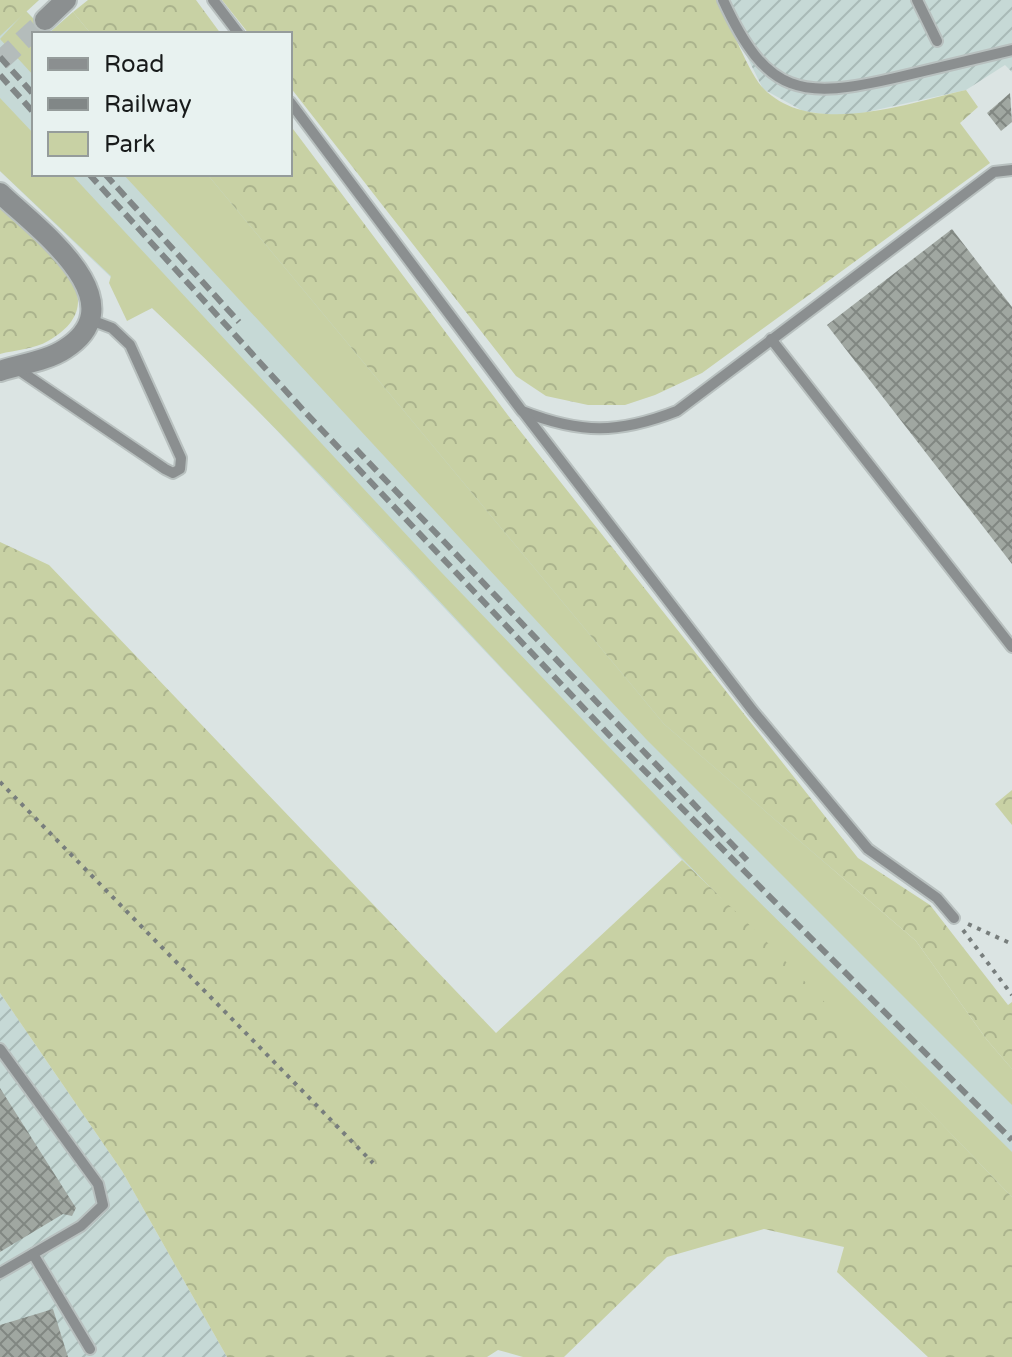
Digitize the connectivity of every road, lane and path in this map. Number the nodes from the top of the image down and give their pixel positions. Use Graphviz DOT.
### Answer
graph roads {
  1 [pos="66,0"];
  2 [pos="213,0"];
  3 [pos="723,0"];
  4 [pos="917,0"];
  5 [pos="45,20"];
  6 [pos="237,32"];
  7 [pos="937,41"];
  8 [pos="1012,50"];
  9 [pos="292,105"];
  10 [pos="1012,170"];
  11 [pos="0,193"];
  12 [pos="88,319"];
  13 [pos="771,339"];
  14 [pos="7,369"];
  15 [pos="522,411"];
  16 [pos="1012,647"];
  17 [pos="0,782"];
  18 [pos="954,918"];
  19 [pos="1012,944"];
  20 [pos="1012,995"];
  21 [pos="0,1049"];
  22 [pos="373,1163"];
  23 [pos="33,1254"];
  24 [pos="0,1273"];
  25 [pos="90,1349"];
  1 -- 5 [label="street"];
  2 -- 6 [label="lane"];
  3 -- 8 [label="lane"];
  4 -- 7 [label="lane"];
  9 -- 15 [label="lane"];
  10 -- 13 [label="lane"];
  11 -- 12 [label="street"];
  12 -- 14 [label="street"];
  12 -- 14 [label="lane"];
  13 -- 15 [label="lane"];
  13 -- 16 [label="lane"];
  15 -- 18 [label="lane"];
  17 -- 22 [label="path"];
  18 -- 19 [label="path"];
  18 -- 20 [label="path"];
  21 -- 23 [label="lane"];
  23 -- 24 [label="lane"];
  23 -- 25 [label="lane"];
}
